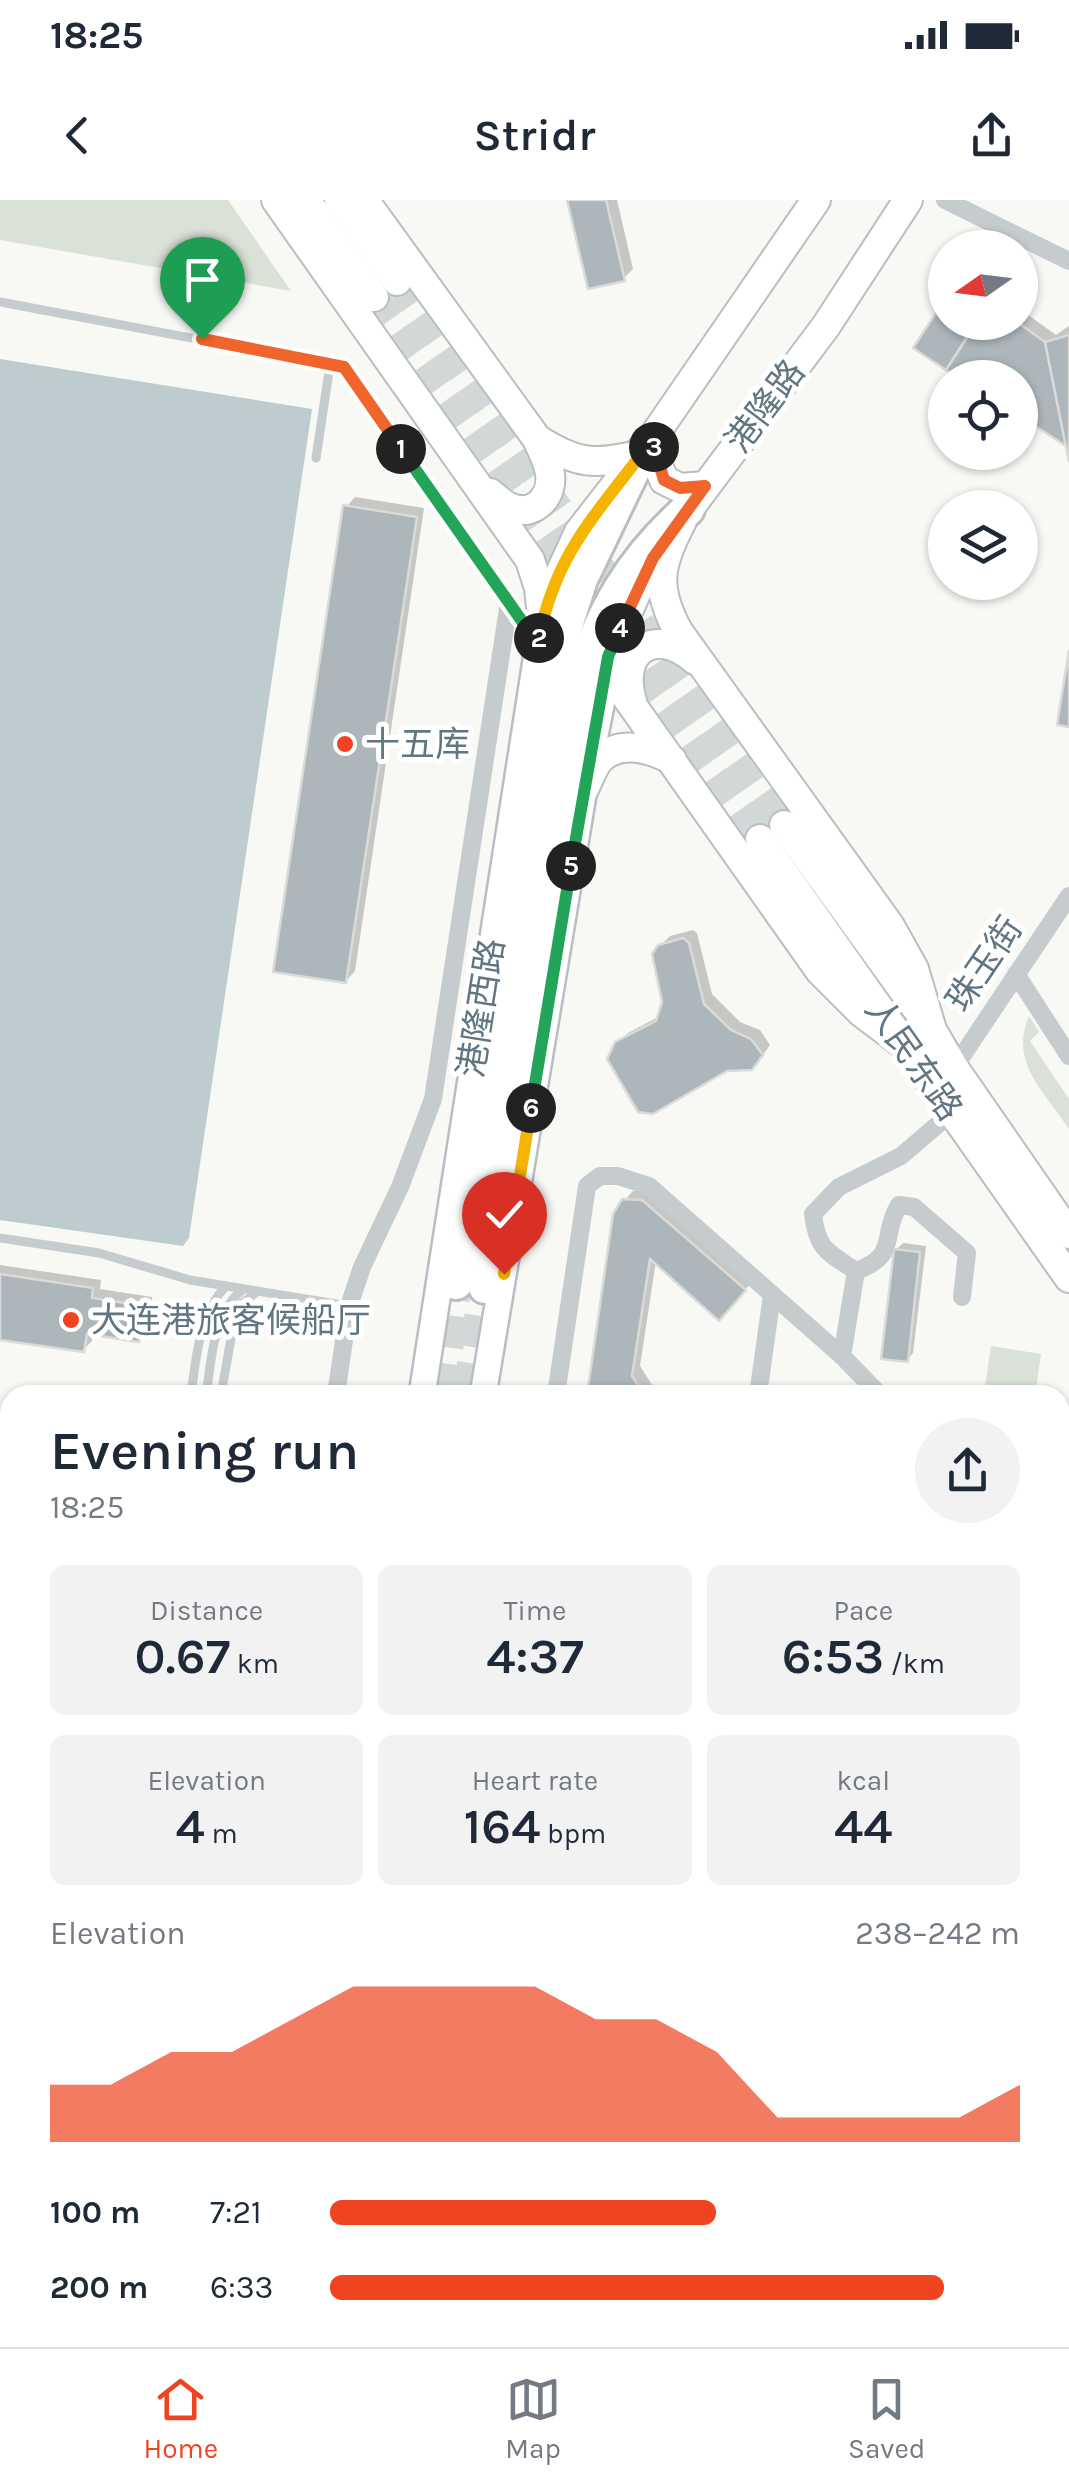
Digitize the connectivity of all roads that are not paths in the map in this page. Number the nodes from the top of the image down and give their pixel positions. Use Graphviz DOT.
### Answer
graph roads {
  1 [pos="276,200"];
  2 [pos="306,200"];
  3 [pos="339,200"];
  4 [pos="364,200"];
  5 [pos="816,200"];
  6 [pos="908,200"];
  7 [pos="944,200"];
  8 [pos="1069,261"];
  9 [pos="0,302"];
  10 [pos="330,364"];
  11 [pos="538,439"];
  12 [pos="647,446"];
  13 [pos="316,458"];
  14 [pos="476,483"];
  15 [pos="697,497"];
  16 [pos="509,602"];
  17 [pos="547,636"];
  18 [pos="608,671"];
  19 [pos="708,672"];
  20 [pos="634,707"];
  21 [pos="672,760"];
  22 [pos="584,789"];
  23 [pos="1069,896"];
  24 [pos="1016,974"];
  25 [pos="932,1030"];
  26 [pos="902,1043"];
  27 [pos="1069,1056"];
  28 [pos="954,1068"];
  29 [pos="942,1120"];
  30 [pos="1069,1234"];
  31 [pos="0,1238"];
  32 [pos="856,1270"];
  33 [pos="1069,1278"];
  34 [pos="226,1286"];
  35 [pos="243,1289"];
  36 [pos="258,1291"];
  37 [pos="772,1296"];
  38 [pos="962,1297"];
  39 [pos="349,1306"];
  40 [pos="842,1356"];
  41 [pos="193,1385"];
  42 [pos="208,1385"];
  43 [pos="223,1385"];
  44 [pos="337,1385"];
  45 [pos="424,1385"];
  46 [pos="485,1385"];
  47 [pos="557,1385"];
  48 [pos="759,1385"];
  49 [pos="870,1385"];
  1 -- 14 [label="main road"];
  2 -- 3 [label="main road"];
  4 -- 11 [label="main road"];
  5 -- 12 [label="main road, 港隆路"];
  6 -- 15 [label="main road, 港隆路"];
  7 -- 8 [label="street"];
  9 -- 10 [label="lane"];
  10 -- 13 [label="lane"];
  10 -- 16 [label="lane"];
  11 -- 12 [label="main road"];
  11 -- 14 [label="main road"];
  12 -- 15 [label="main road"];
  12 -- 17 [label="highway"];
  14 -- 17 [label="main road"];
  15 -- 17 [label="highway"];
  15 -- 18 [label="main road, 港隆路"];
  15 -- 19 [label="main road"];
  16 -- 17 [label="lane"];
  16 -- 39 [label="street"];
  17 -- 45 [label="main road, 港隆西路"];
  18 -- 20 [label="main road"];
  18 -- 22 [label="main road, 港隆西路"];
  19 -- 20 [label="main road"];
  19 -- 25 [label="main road"];
  20 -- 21 [label="main road"];
  21 -- 22 [label="main road"];
  21 -- 26 [label="main road"];
  22 -- 46 [label="main road, 港隆西路"];
  23 -- 24 [label="street, 珠玉街"];
  24 -- 27 [label="street"];
  24 -- 28 [label="street, 珠玉街"];
  25 -- 26 [label="main road, 人民东路"];
  25 -- 28 [label="main road, 人民东路"];
  26 -- 33 [label="main road, 人民东路"];
  28 -- 30 [label="main road, 人民东路"];
  29 -- 32 [label="street"];
  31 -- 34 [label="lane"];
  32 -- 38 [label="street"];
  32 -- 40 [label="street"];
  34 -- 35 [label="lane"];
  34 -- 41 [label="lane"];
  35 -- 36 [label="lane"];
  35 -- 42 [label="lane"];
  36 -- 39 [label="lane"];
  36 -- 43 [label="lane"];
  37 -- 40 [label="street"];
  37 -- 47 [label="street"];
  37 -- 48 [label="street"];
  39 -- 44 [label="street"];
  40 -- 49 [label="street"];
}
